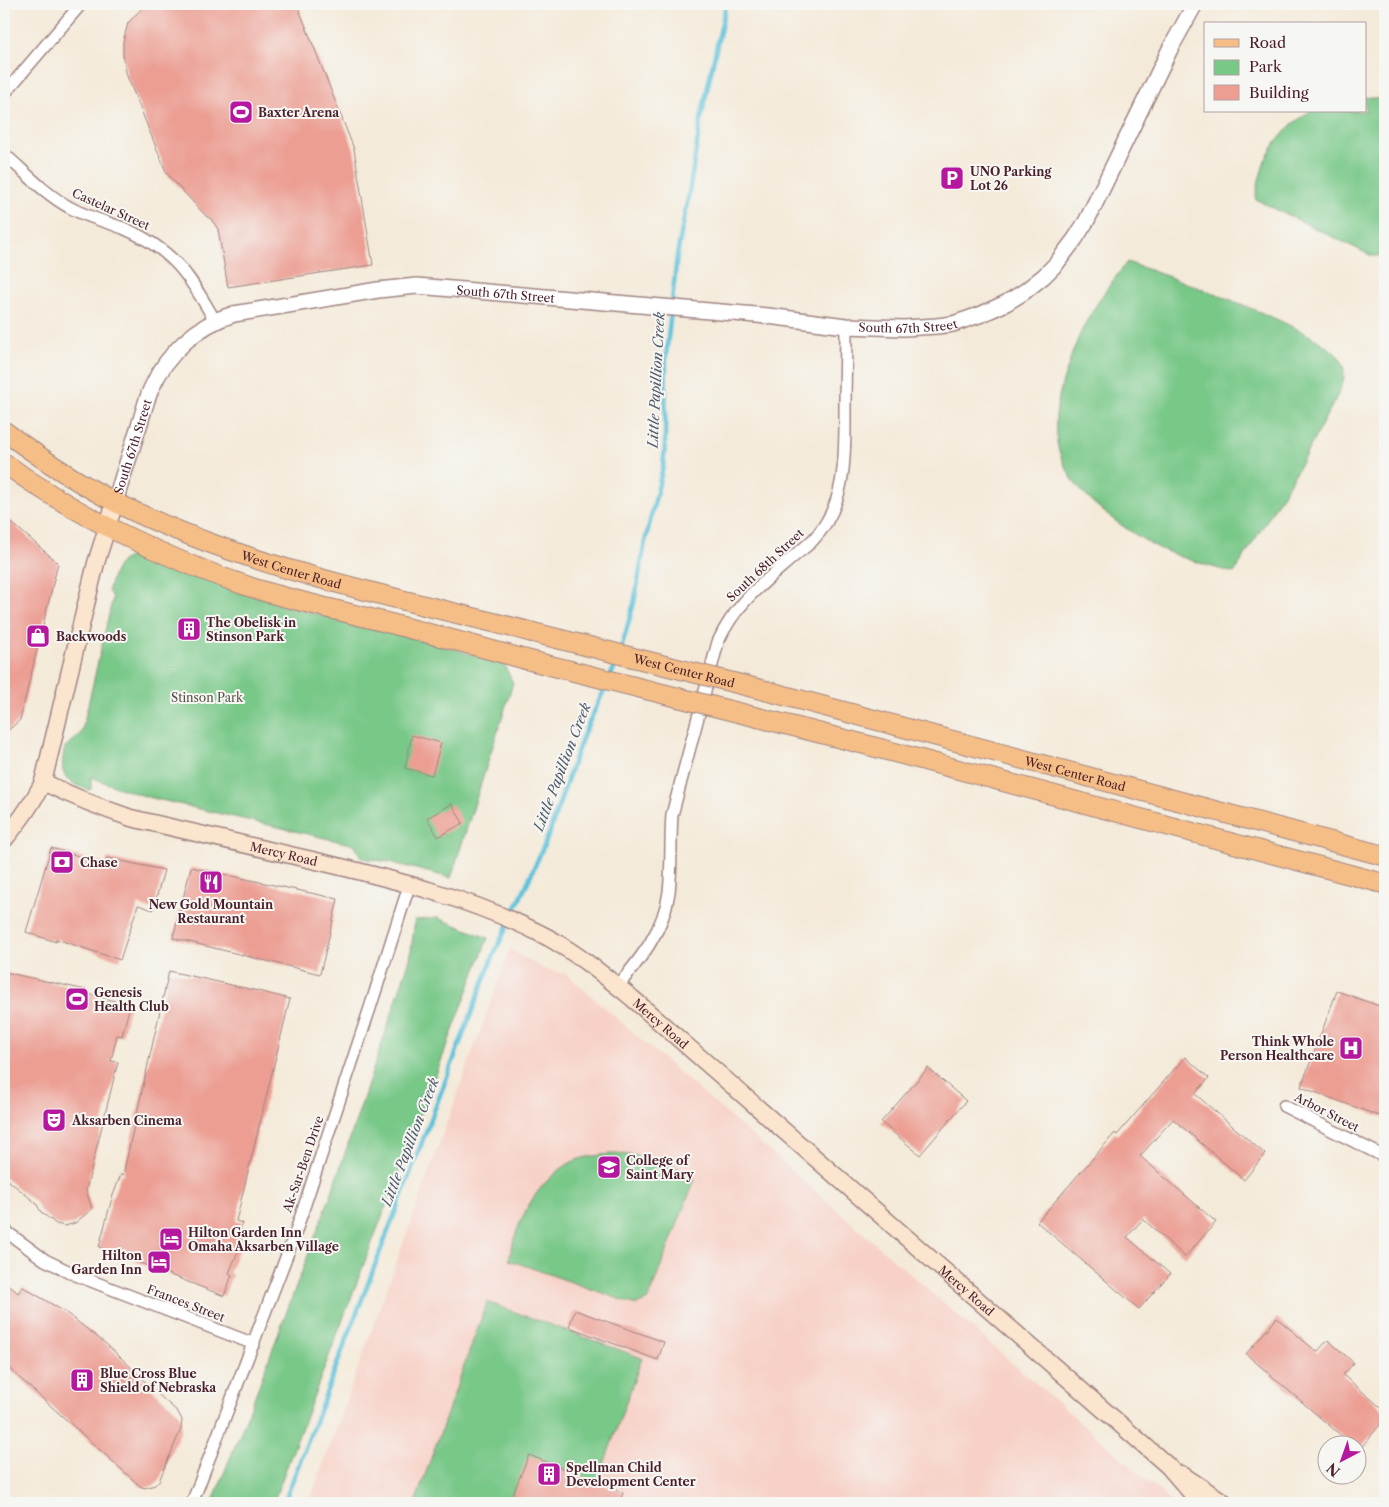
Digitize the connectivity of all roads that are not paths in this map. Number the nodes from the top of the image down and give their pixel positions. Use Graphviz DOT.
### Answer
graph roads {
  1 [pos="81,4"];
  2 [pos="1195,4"];
  3 [pos="4,94"];
  4 [pos="4,154"];
  5 [pos="215,321"];
  6 [pos="846,326"];
  7 [pos="4,431"];
  8 [pos="4,463"];
  9 [pos="115,502"];
  10 [pos="107,526"];
  11 [pos="43,782"];
  12 [pos="4,840"];
  13 [pos="1385,856"];
  14 [pos="1385,884"];
  15 [pos="409,886"];
  16 [pos="618,986"];
  17 [pos="1284,1106"];
  18 [pos="1385,1157"];
  19 [pos="4,1230"];
  20 [pos="254,1344"];
  21 [pos="1168,1466"];
  22 [pos="192,1503"];
  23 [pos="1200,1503"];
  24 [pos="1225,1503"];
  1 -- 3 [label="street"];
  2 -- 6 [label="street, South 67th Street"];
  4 -- 5 [label="street, Castelar Street"];
  5 -- 6 [label="street, South 67th Street"];
  5 -- 9 [label="street, South 67th Street"];
  6 -- 16 [label="street, South 68th Street"];
  7 -- 9 [label="main road, West Center Road"];
  8 -- 10 [label="main road, West Center Road"];
  9 -- 10 [label="main road, South 67th Street"];
  9 -- 13 [label="main road, West Center Road, bridge"];
  10 -- 11 [label="main road, South 67th Street"];
  10 -- 14 [label="main road, West Center Road, bridge"];
  11 -- 12 [label="main road, South 67th Street"];
  11 -- 15 [label="main road, Mercy Road"];
  15 -- 16 [label="main road, Mercy Road"];
  15 -- 20 [label="street, Ak-Sar-Ben Drive"];
  16 -- 21 [label="main road, Mercy Road"];
  17 -- 18 [label="street, Arbor Street"];
  19 -- 20 [label="street, Frances Street"];
  20 -- 22 [label="street, Ak-Sar-Ben Drive"];
  21 -- 23 [label="main road, Mercy Road"];
  21 -- 24 [label="main road, Mercy Road"];
}
